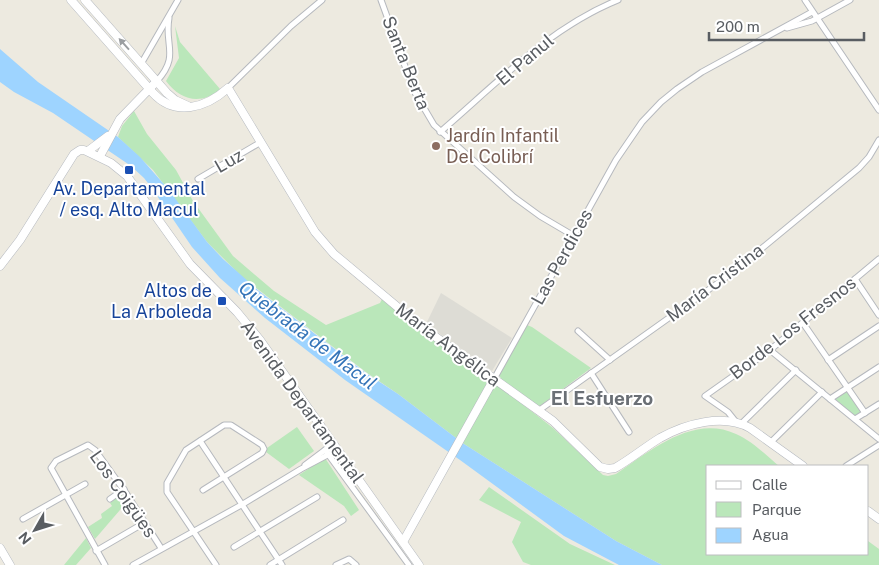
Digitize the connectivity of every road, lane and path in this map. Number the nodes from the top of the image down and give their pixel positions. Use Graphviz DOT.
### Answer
graph roads {
  1 [pos="71,0"];
  2 [pos="84,0"];
  3 [pos="178,0"];
  4 [pos="322,0"];
  5 [pos="382,0"];
  6 [pos="618,0"];
  7 [pos="805,0"];
  8 [pos="850,0"];
  9 [pos="812,12"];
  10 [pos="170,16"];
  11 [pos="816,19"];
  12 [pos="781,28"];
  13 [pos="141,64"];
  14 [pos="156,81"];
  15 [pos="228,88"];
  16 [pos="149,89"];
  17 [pos="193,107"];
  18 [pos="879,110"];
  19 [pos="440,132"];
  20 [pos="879,140"];
  21 [pos="261,142"];
  22 [pos="100,150"];
  23 [pos="198,179"];
  24 [pos="574,236"];
  25 [pos="879,260"];
  26 [pos="0,266"];
  27 [pos="855,279"];
  28 [pos="879,315"];
  29 [pos="803,323"];
  30 [pos="879,326"];
  31 [pos="578,331"];
  32 [pos="770,350"];
  33 [pos="610,360"];
  34 [pos="828,360"];
  35 [pos="879,366"];
  36 [pos="796,370"];
  37 [pos="591,373"];
  38 [pos="494,379"];
  39 [pos="847,388"];
  40 [pos="822,392"];
  41 [pos="830,398"];
  42 [pos="879,404"];
  43 [pos="538,411"];
  44 [pos="864,413"];
  45 [pos="855,419"];
  46 [pos="739,423"];
  47 [pos="629,432"];
  48 [pos="879,439"];
  49 [pos="200,441"];
  50 [pos="770,443"];
  51 [pos="879,445"];
  52 [pos="335,447"];
  53 [pos="327,453"];
  54 [pos="802,465"];
  55 [pos="848,465"];
  56 [pos="225,477"];
  57 [pos="85,484"];
  58 [pos="124,489"];
  59 [pos="203,490"];
  60 [pos="66,496"];
  61 [pos="317,497"];
  62 [pos="110,499"];
  63 [pos="243,504"];
  64 [pos="23,519"];
  65 [pos="343,520"];
  66 [pos="144,523"];
  67 [pos="192,531"];
  68 [pos="260,531"];
  69 [pos="403,542"];
  70 [pos="234,547"];
  71 [pos="0,548"];
  72 [pos="161,548"];
  73 [pos="96,551"];
  74 [pos="280,562"];
  75 [pos="355,563"];
  76 [pos="10,565"];
  77 [pos="105,565"];
  78 [pos="133,565"];
  79 [pos="216,565"];
  80 [pos="270,565"];
  81 [pos="336,565"];
  82 [pos="409,565"];
  83 [pos="419,565"];
  1 -- 16 [label="street"];
  13 -- 2 [label="street, one-way"];
  3 -- 10 [label="street"];
  4 -- 15 [label="street"];
  5 -- 19 [label="street, Santa Berta"];
  6 -- 19 [label="street, El Panul"];
  7 -- 9 [label="street"];
  8 -- 11 [label="street, Las Perdices"];
  9 -- 11 [label="street"];
  9 -- 12 [label="street, Las Perdices"];
  10 -- 13 [label="street"];
  10 -- 14 [label="street"];
  11 -- 12 [label="street, Las Perdices"];
  11 -- 18 [label="street"];
  12 -- 24 [label="street, Las Perdices"];
  13 -- 14 [label="street"];
  14 -- 16 [label="street"];
  14 -- 17 [label="street"];
  15 -- 17 [label="street"];
  15 -- 21 [label="street, María Angélica"];
  16 -- 17 [label="street"];
  16 -- 22 [label="street"];
  19 -- 24 [label="street, Santa Berta"];
  20 -- 33 [label="street, María Cristina"];
  21 -- 23 [label="street, Luz"];
  21 -- 38 [label="street, María Angélica"];
  22 -- 26 [label="street, Avenida Departamental"];
  22 -- 52 [label="street, Avenida Departamental"];
  24 -- 38 [label="street, Las Perdices"];
  25 -- 27 [label="street, Borde Los Fresnos"];
  27 -- 28 [label="street"];
  27 -- 29 [label="street, Borde Los Fresnos"];
  29 -- 32 [label="street, Borde Los Fresnos"];
  29 -- 34 [label="street"];
  30 -- 34 [label="street"];
  31 -- 33 [label="street"];
  32 -- 36 [label="street"];
  32 -- 46 [label="street, Borde Los Fresnos"];
  33 -- 37 [label="street, María Cristina"];
  34 -- 39 [label="street"];
  35 -- 39 [label="street"];
  36 -- 40 [label="street"];
  36 -- 46 [label="street"];
  37 -- 43 [label="street, María Cristina"];
  37 -- 47 [label="street"];
  38 -- 43 [label="street, María Angélica"];
  38 -- 69 [label="street, Las Perdices"];
  39 -- 41 [label="street"];
  39 -- 44 [label="street"];
  40 -- 41 [label="street"];
  40 -- 50 [label="street"];
  41 -- 45 [label="street"];
  42 -- 44 [label="street"];
  43 -- 46 [label="street, María Angélica"];
  44 -- 45 [label="street"];
  45 -- 48 [label="street"];
  46 -- 50 [label="street"];
  49 -- 56 [label="street"];
  49 -- 56 [label="street"];
  49 -- 67 [label="street"];
  50 -- 54 [label="street"];
  51 -- 55 [label="street"];
  52 -- 53 [label="street"];
  52 -- 69 [label="street, Avenida Departamental"];
  53 -- 63 [label="street"];
  53 -- 82 [label="street, Avenida Departamental"];
  56 -- 59 [label="street"];
  56 -- 63 [label="street"];
  57 -- 60 [label="street"];
  58 -- 60 [label="street, Los Coigües"];
  58 -- 62 [label="street"];
  58 -- 66 [label="street, Los Coigües"];
  60 -- 64 [label="street"];
  60 -- 73 [label="street, Los Coigües"];
  61 -- 68 [label="street"];
  63 -- 67 [label="street"];
  63 -- 68 [label="street"];
  65 -- 74 [label="street"];
  66 -- 72 [label="street, Los Coigües"];
  66 -- 73 [label="street"];
  67 -- 72 [label="street"];
  67 -- 79 [label="street"];
  68 -- 70 [label="street"];
  68 -- 74 [label="street"];
  69 -- 83 [label="street, Avenida Departamental"];
  71 -- 76 [label="street"];
  72 -- 78 [label="street"];
  73 -- 77 [label="street, Los Coigües"];
  74 -- 80 [label="street"];
  75 -- 81 [label="street"];
}
